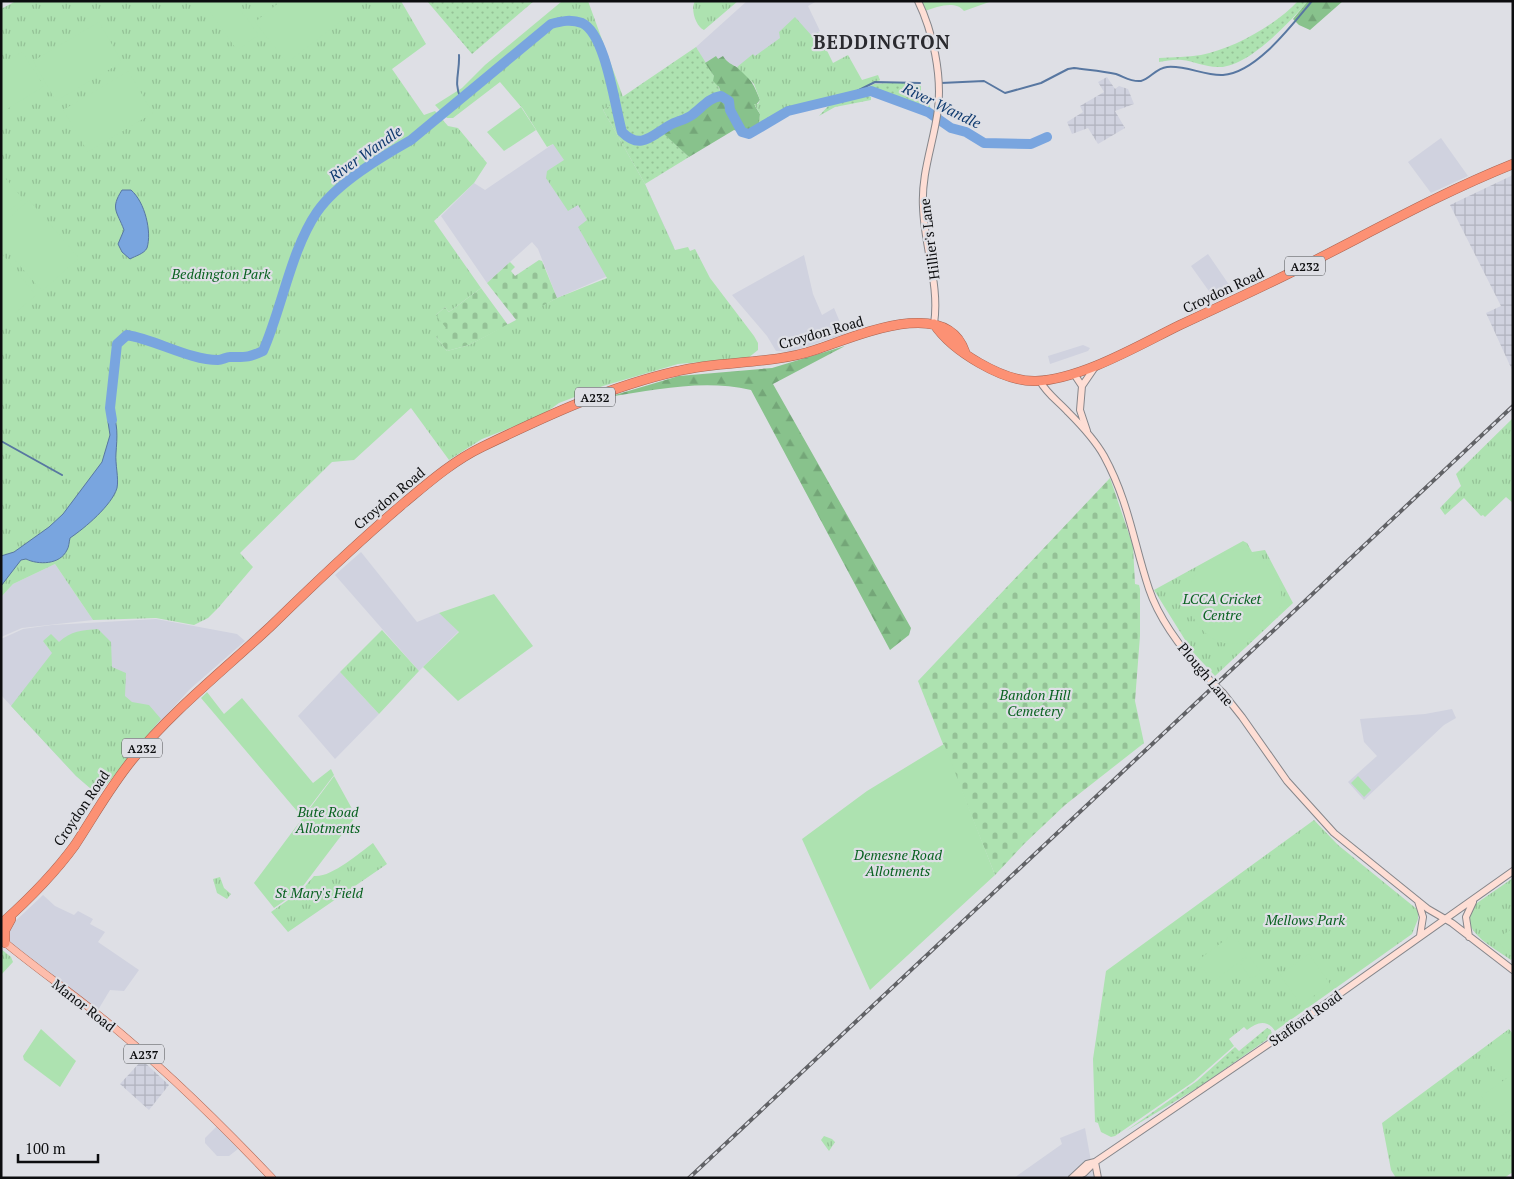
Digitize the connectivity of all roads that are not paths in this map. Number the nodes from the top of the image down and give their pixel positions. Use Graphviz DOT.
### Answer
graph roads {
  1 [pos="918,1"];
  2 [pos="1513,164"];
  3 [pos="934,324"];
  4 [pos="1097,364"];
  5 [pos="1074,374"];
  6 [pos="1040,381"];
  7 [pos="1082,386"];
  8 [pos="1080,410"];
  9 [pos="1072,417"];
  10 [pos="1089,434"];
  11 [pos="1513,870"];
  12 [pos="1480,894"];
  13 [pos="1418,900"];
  14 [pos="12,914"];
  15 [pos="1444,918"];
  16 [pos="1,924"];
  17 [pos="1420,936"];
  18 [pos="1469,938"];
  19 [pos="3,941"];
  20 [pos="1513,970"];
  21 [pos="1095,1162"];
  22 [pos="1084,1173"];
  23 [pos="272,1178"];
  24 [pos="1072,1178"];
  25 [pos="1094,1178"];
  26 [pos="1098,1178"];
  1 -- 3 [label="main road, Hillier's Lane"];
  2 -- 4 [label="highway, Croydon Road / A232"];
  3 -- 6 [label="highway, Croydon Road / A232"];
  3 -- 14 [label="highway, Croydon Road / A232"];
  4 -- 5 [label="highway, Croydon Road / A232"];
  4 -- 7 [label="main road"];
  5 -- 6 [label="highway, Croydon Road / A232"];
  5 -- 7 [label="main road"];
  6 -- 9 [label="main road, Plough Lane"];
  7 -- 8 [label="main road"];
  8 -- 9 [label="main road"];
  8 -- 10 [label="main road"];
  9 -- 10 [label="main road, Plough Lane"];
  10 -- 13 [label="main road, Plough Lane, bridge"];
  11 -- 12 [label="main road, Stafford Road"];
  12 -- 15 [label="main road, Stafford Road"];
  12 -- 18 [label="main road"];
  13 -- 15 [label="main road, Plough Lane"];
  13 -- 17 [label="main road"];
  14 -- 16 [label="highway, Croydon Road / A232"];
  14 -- 19 [label="highway"];
  15 -- 17 [label="main road, Stafford Road"];
  15 -- 18 [label="main road, Plough Lane"];
  17 -- 21 [label="main road, Stafford Road"];
  18 -- 20 [label="main road, Plough Lane"];
  19 -- 23 [label="main road, Manor Road / A237"];
  21 -- 22 [label="main road, Stafford Road"];
  21 -- 24 [label="main road, Stafford Road"];
  21 -- 26 [label="main road"];
  22 -- 24 [label="main road, Stafford Road"];
  22 -- 25 [label="main road"];
}
